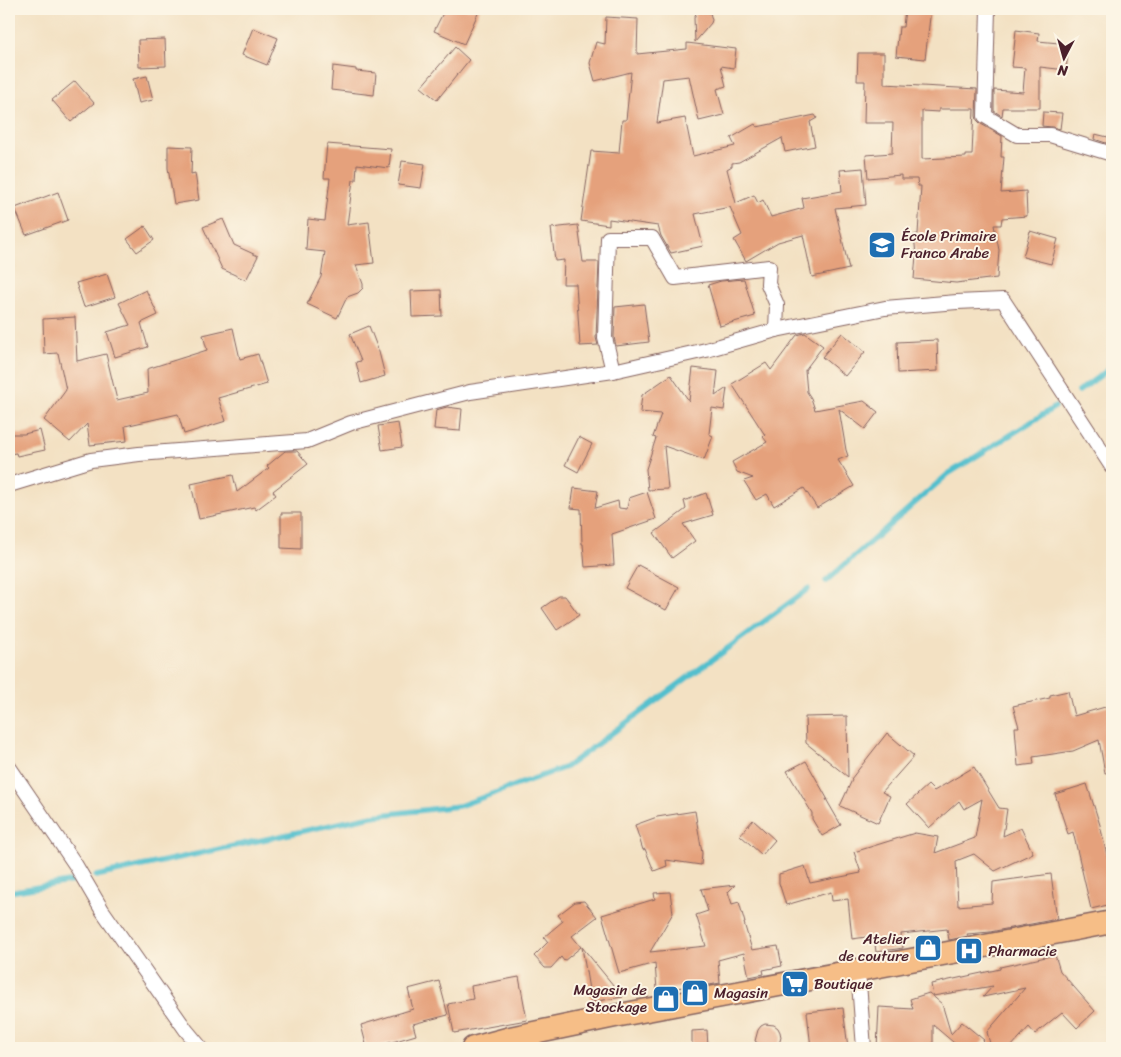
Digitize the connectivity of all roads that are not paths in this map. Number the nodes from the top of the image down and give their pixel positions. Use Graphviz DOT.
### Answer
graph roads {
  1 [pos="988,9"];
  2 [pos="1112,154"];
  3 [pos="776,330"];
  4 [pos="612,371"];
  5 [pos="1112,468"];
  6 [pos="9,485"];
  7 [pos="9,767"];
  8 [pos="1112,922"];
  9 [pos="858,970"];
  10 [pos="201,1048"];
  11 [pos="473,1048"];
  12 [pos="864,1048"];
  1 -- 2 [label="street"];
  3 -- 4 [label="street"];
  3 -- 4 [label="street"];
  3 -- 5 [label="street"];
  4 -- 6 [label="street"];
  7 -- 10 [label="street"];
  8 -- 9 [label="main road"];
  9 -- 11 [label="main road"];
  9 -- 12 [label="street"];
}
